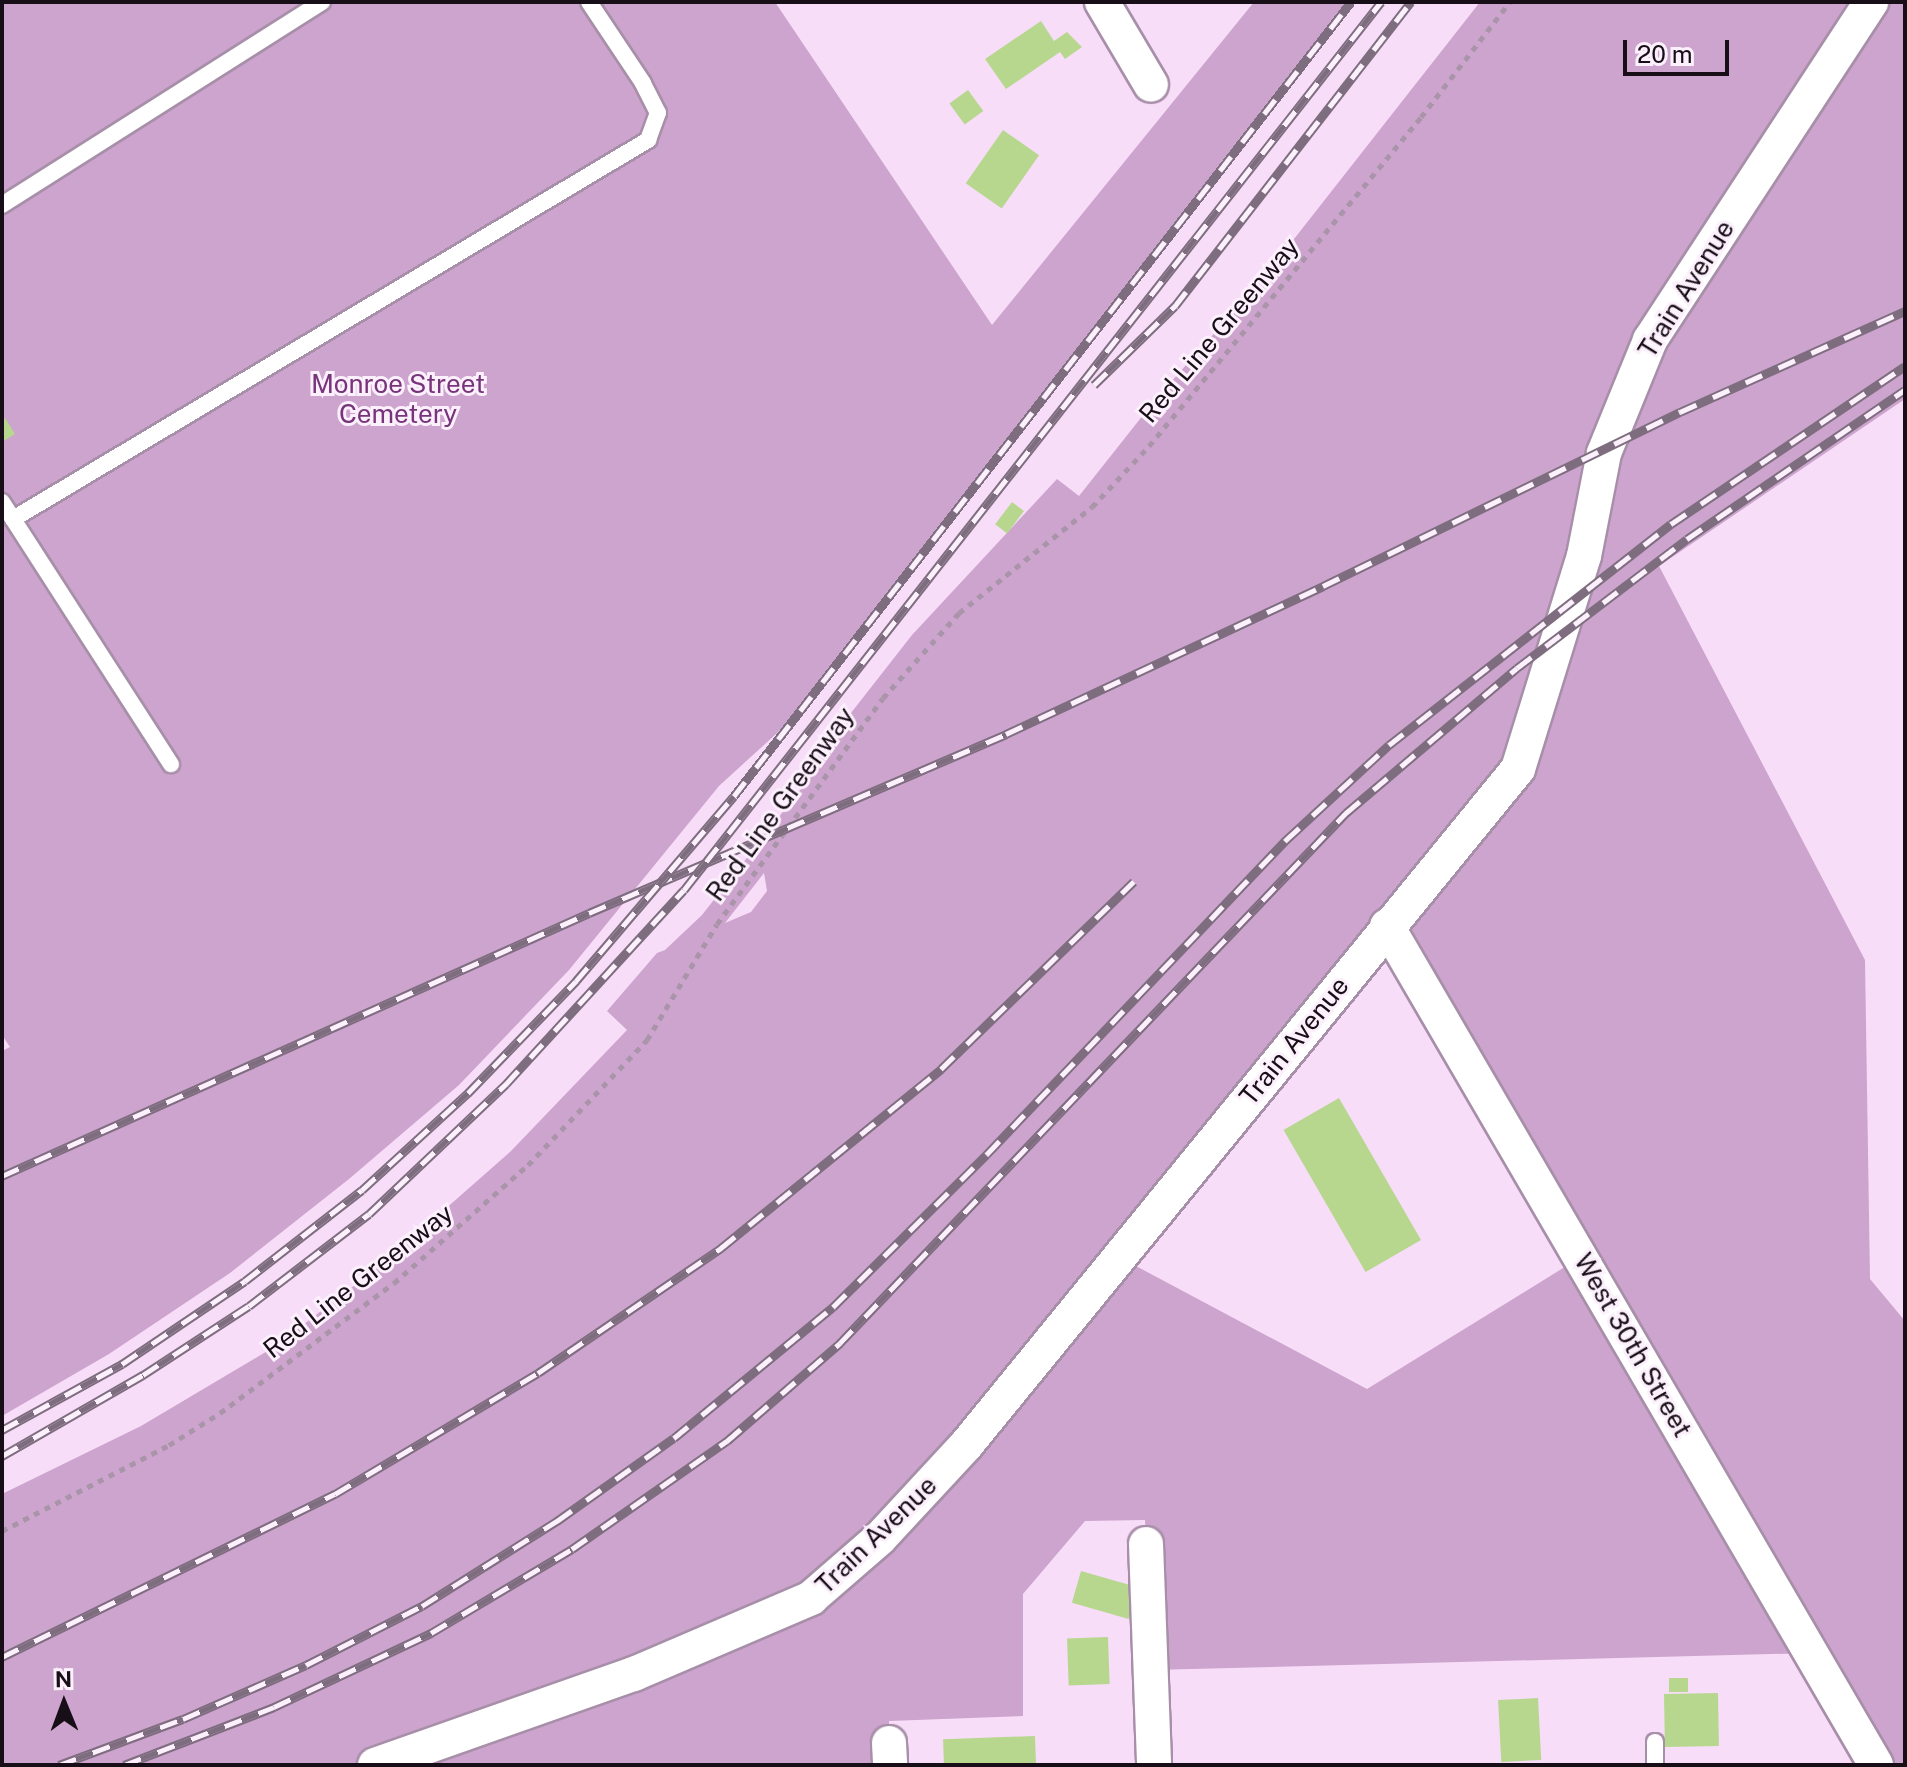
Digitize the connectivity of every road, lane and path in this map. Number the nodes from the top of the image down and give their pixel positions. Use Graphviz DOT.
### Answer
graph roads {
  1 [pos="322,2"];
  2 [pos="589,2"];
  3 [pos="1102,2"];
  4 [pos="1510,2"];
  5 [pos="1871,2"];
  6 [pos="1151,85"];
  7 [pos="2,205"];
  8 [pos="2,502"];
  9 [pos="13,519"];
  10 [pos="171,764"];
  11 [pos="1387,926"];
  12 [pos="2,1531"];
  13 [pos="1146,1544"];
  14 [pos="1655,1742"];
  15 [pos="375,1765"];
  16 [pos="1154,1765"];
  17 [pos="1655,1765"];
  18 [pos="1876,1765"];
  1 -- 7 [label="lane"];
  2 -- 9 [label="lane"];
  3 -- 6 [label="street"];
  4 -- 12 [label="path, Red Line Greenway"];
  5 -- 11 [label="street, Train Avenue"];
  8 -- 9 [label="lane"];
  9 -- 10 [label="lane"];
  11 -- 15 [label="street, Train Avenue"];
  11 -- 18 [label="street, West 30th Street"];
  13 -- 16 [label="street"];
  14 -- 17 [label="lane"];
}
